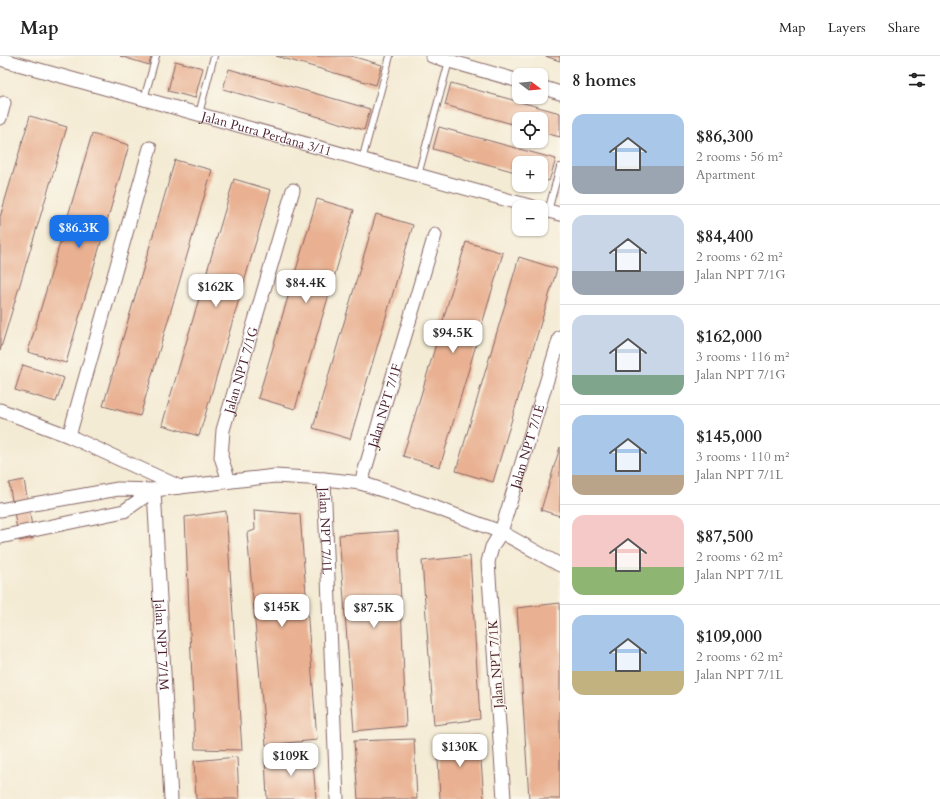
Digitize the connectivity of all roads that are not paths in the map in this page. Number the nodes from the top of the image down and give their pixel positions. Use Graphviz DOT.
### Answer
graph roads {
  1 [pos="156,56"];
  2 [pos="214,56"];
  3 [pos="390,56"];
  4 [pos="432,56"];
  5 [pos="0,59"];
  6 [pos="449,61"];
  7 [pos="512,79"];
  8 [pos="548,89"];
  9 [pos="560,93"];
  10 [pos="144,99"];
  11 [pos="4,104"];
  12 [pos="199,114"];
  13 [pos="0,118"];
  14 [pos="150,148"];
  15 [pos="362,160"];
  16 [pos="560,167"];
  17 [pos="418,175"];
  18 [pos="293,190"];
  19 [pos="512,201"];
  20 [pos="550,212"];
  21 [pos="435,235"];
  22 [pos="560,337"];
  23 [pos="0,410"];
  24 [pos="69,436"];
  25 [pos="324,479"];
  26 [pos="229,481"];
  27 [pos="361,483"];
  28 [pos="180,487"];
  29 [pos="154,490"];
  30 [pos="0,510"];
  31 [pos="501,532"];
  32 [pos="0,537"];
  33 [pos="560,565"];
  34 [pos="171,799"];
  35 [pos="337,799"];
  36 [pos="504,799"];
  1 -- 10 [label="lane"];
  2 -- 12 [label="lane"];
  3 -- 15 [label="lane"];
  4 -- 6 [label="street"];
  5 -- 10 [label="street, Jalan Putra Perdana 3/11"];
  6 -- 7 [label="street"];
  6 -- 17 [label="lane"];
  8 -- 9 [label="street"];
  10 -- 12 [label="street, Jalan Putra Perdana 3/11"];
  11 -- 13 [label="street"];
  12 -- 15 [label="street, Jalan Putra Perdana 3/11"];
  14 -- 24 [label="street"];
  15 -- 17 [label="street, Jalan Putra Perdana 3/11"];
  16 -- 20 [label="lane"];
  17 -- 19 [label="street, Jalan Putra Perdana 3/11"];
  18 -- 26 [label="street, Jalan NPT 7/1G"];
  21 -- 27 [label="street, Jalan NPT 7/1F"];
  22 -- 31 [label="street, Jalan NPT 7/1E"];
  23 -- 24 [label="street"];
  24 -- 28 [label="street"];
  25 -- 26 [label="street"];
  25 -- 27 [label="street"];
  25 -- 35 [label="street, Jalan NPT 7/1L"];
  26 -- 28 [label="street"];
  27 -- 31 [label="street"];
  28 -- 29 [label="street"];
  29 -- 30 [label="street"];
  29 -- 32 [label="street"];
  29 -- 34 [label="street, Jalan NPT 7/1M"];
  31 -- 33 [label="street"];
  31 -- 36 [label="street, Jalan NPT 7/1K"];
}
